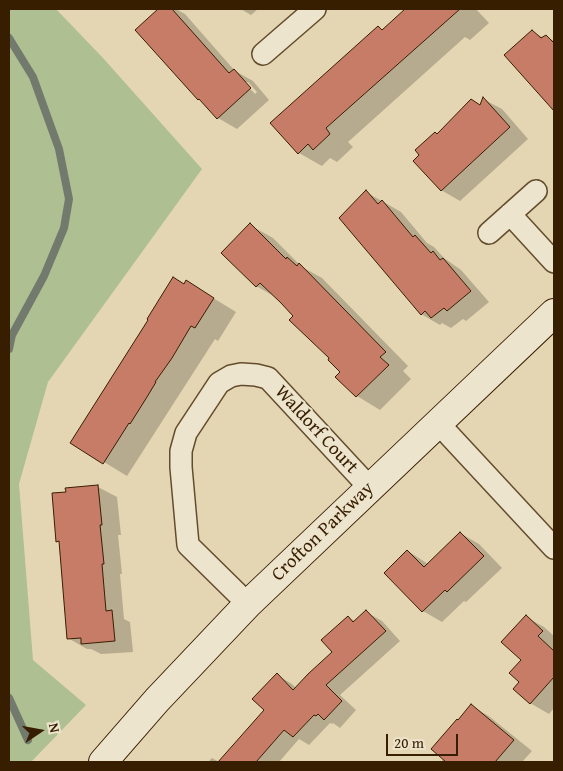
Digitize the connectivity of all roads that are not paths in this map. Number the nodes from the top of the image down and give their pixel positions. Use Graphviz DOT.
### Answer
graph roads {
  1 [pos="315,9"];
  2 [pos="263,54"];
  3 [pos="536,191"];
  4 [pos="510,214"];
  5 [pos="490,233"];
  6 [pos="554,262"];
  7 [pos="554,313"];
  8 [pos="438,423"];
  9 [pos="370,488"];
  10 [pos="554,548"];
  11 [pos="248,604"];
  12 [pos="103,762"];
  1 -- 2 [label="street"];
  3 -- 4 [label="street"];
  4 -- 5 [label="street"];
  4 -- 6 [label="street"];
  7 -- 8 [label="street, Crofton Parkway"];
  8 -- 9 [label="street, Crofton Parkway"];
  8 -- 10 [label="street"];
  9 -- 11 [label="street, Crofton Parkway"];
  9 -- 11 [label="street, Waldorf Court"];
  11 -- 12 [label="street, Crofton Parkway"];
}
